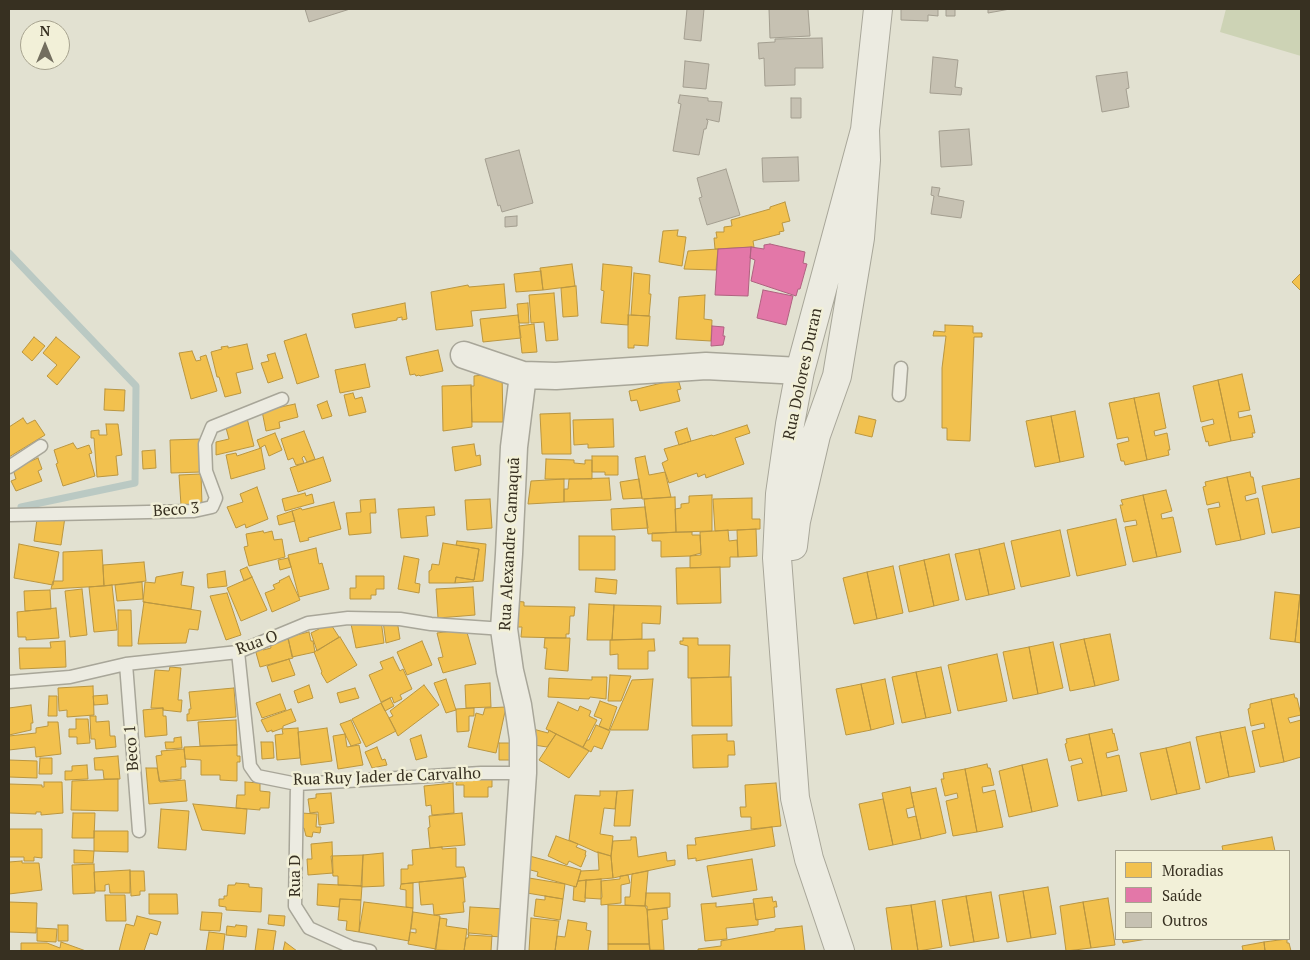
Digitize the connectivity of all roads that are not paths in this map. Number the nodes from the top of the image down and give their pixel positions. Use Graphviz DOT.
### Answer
graph roads {
  1 [pos="878,9"];
  2 [pos="865,130"];
  3 [pos="464,355"];
  4 [pos="840,360"];
  5 [pos="902,368"];
  6 [pos="800,371"];
  7 [pos="524,375"];
  8 [pos="834,388"];
  9 [pos="899,395"];
  10 [pos="282,399"];
  11 [pos="41,446"];
  12 [pos="9,467"];
  13 [pos="9,518"];
  14 [pos="782,624"];
  15 [pos="504,629"];
  16 [pos="238,652"];
  17 [pos="126,664"];
  18 [pos="9,682"];
  19 [pos="524,774"];
  20 [pos="297,784"];
  21 [pos="139,831"];
  22 [pos="370,951"];
  23 [pos="511,951"];
  24 [pos="840,951"];
  1 -- 2 [label="street, Rua Dolores Duran"];
  2 -- 4 [label="street, Rua Dolores Duran"];
  2 -- 6 [label="street, Rua Dolores Duran"];
  3 -- 7 [label="street"];
  4 -- 6 [label="street"];
  4 -- 8 [label="street, Rua Dolores Duran"];
  5 -- 9 [label="lane"];
  6 -- 7 [label="street"];
  6 -- 8 [label="street"];
  6 -- 14 [label="street, Rua Dolores Duran"];
  7 -- 15 [label="street, Rua Alexandre Camaquã"];
  8 -- 14 [label="street, Rua Dolores Duran"];
  10 -- 13 [label="lane, Beco 3"];
  11 -- 12 [label="lane"];
  14 -- 24 [label="street, Rua Dolores Duran"];
  15 -- 16 [label="lane, Rua O"];
  15 -- 19 [label="street, Rua Alexandre Camaquã"];
  16 -- 17 [label="lane, Rua O"];
  16 -- 20 [label="lane, Rua Ruy Jader de Carvalho"];
  17 -- 18 [label="lane, Rua O"];
  17 -- 21 [label="lane, Beco 1"];
  19 -- 20 [label="lane, Rua Ruy Jader de Carvalho"];
  19 -- 23 [label="street, Rua Alexandre Camaquã"];
  20 -- 22 [label="lane, Rua D"];
}
